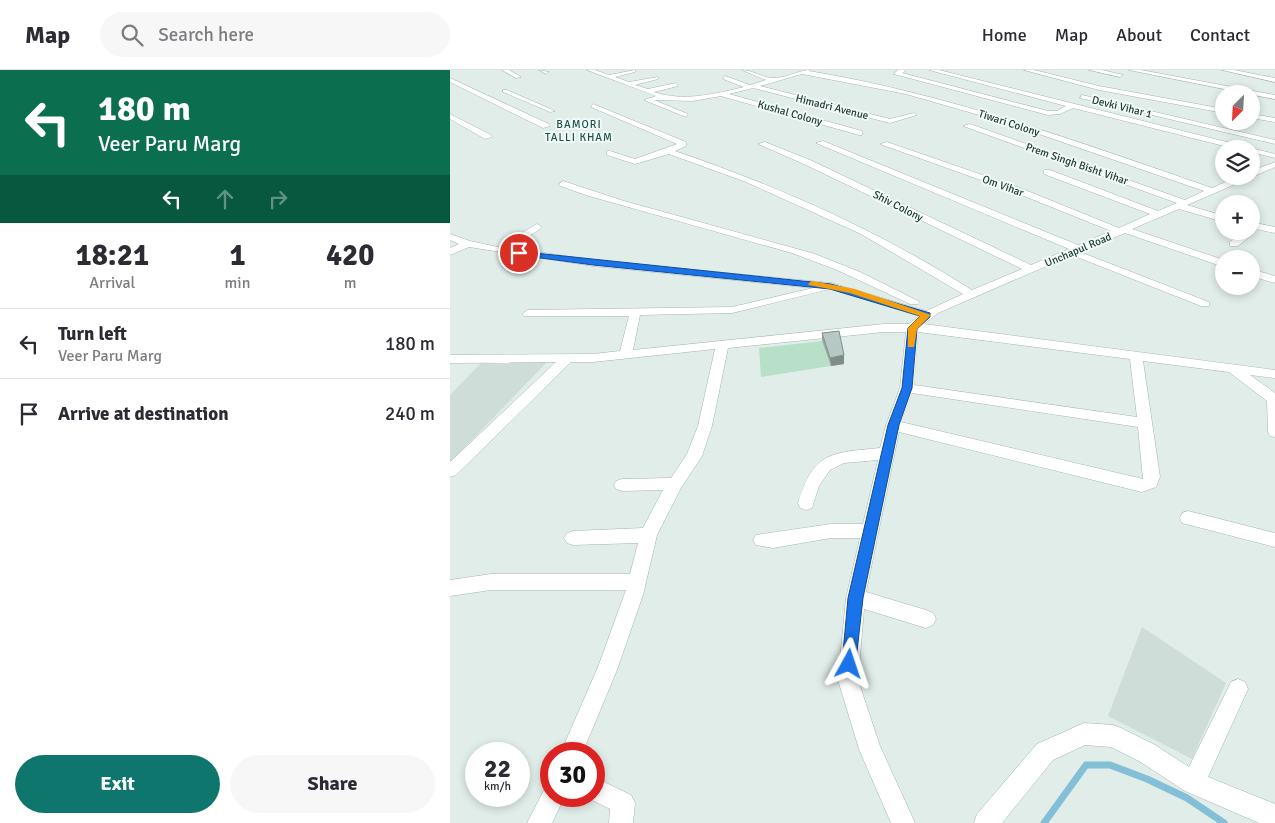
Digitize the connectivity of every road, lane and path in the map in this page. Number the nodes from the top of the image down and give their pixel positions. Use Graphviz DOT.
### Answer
graph roads {
  1 [pos="505,70"];
  2 [pos="590,70"];
  3 [pos="745,70"];
  4 [pos="788,70"];
  5 [pos="903,70"];
  6 [pos="932,70"];
  7 [pos="1027,70"];
  8 [pos="1092,70"];
  9 [pos="1132,70"];
  10 [pos="633,71"];
  11 [pos="802,72"];
  12 [pos="1224,73"];
  13 [pos="1120,75"];
  14 [pos="518,77"];
  15 [pos="609,77"];
  16 [pos="656,78"];
  17 [pos="725,78"];
  18 [pos="450,80"];
  19 [pos="770,80"];
  20 [pos="1275,80"];
  21 [pos="629,84"];
  22 [pos="676,85"];
  23 [pos="789,85"];
  24 [pos="749,86"];
  25 [pos="1275,86"];
  26 [pos="888,88"];
  27 [pos="505,91"];
  28 [pos="649,91"];
  29 [pos="721,93"];
  30 [pos="1078,96"];
  31 [pos="663,97"];
  32 [pos="1275,97"];
  33 [pos="918,101"];
  34 [pos="1072,105"];
  35 [pos="594,106"];
  36 [pos="545,108"];
  37 [pos="1215,109"];
  38 [pos="552,111"];
  39 [pos="521,114"];
  40 [pos="686,115"];
  41 [pos="914,115"];
  42 [pos="450,116"];
  43 [pos="1260,118"];
  44 [pos="1275,120"];
  45 [pos="546,126"];
  46 [pos="968,126"];
  47 [pos="859,133"];
  48 [pos="488,137"];
  49 [pos="1010,141"];
  50 [pos="1215,141"];
  51 [pos="1275,142"];
  52 [pos="820,143"];
  53 [pos="762,144"];
  54 [pos="884,144"];
  55 [pos="997,145"];
  56 [pos="670,151"];
  57 [pos="1260,152"];
  58 [pos="610,153"];
  59 [pos="1275,156"];
  60 [pos="1275,164"];
  61 [pos="1260,170"];
  62 [pos="1047,172"];
  63 [pos="563,184"];
  64 [pos="1227,185"];
  65 [pos="1212,192"];
  66 [pos="1182,204"];
  67 [pos="1160,215"];
  68 [pos="1215,216"];
  69 [pos="537,227"];
  70 [pos="1260,229"];
  71 [pos="1275,230"];
  72 [pos="1123,231"];
  73 [pos="450,237"];
  74 [pos="1239,240"];
  75 [pos="468,244"];
  76 [pos="1234,244"];
  77 [pos="500,250"];
  78 [pos="1075,251"];
  79 [pos="450,252"];
  80 [pos="1215,261"];
  81 [pos="1032,270"];
  82 [pos="1260,275"];
  83 [pos="1275,280"];
  84 [pos="831,286"];
  85 [pos="972,295"];
  86 [pos="1205,304"];
  87 [pos="635,313"];
  88 [pos="930,313"];
  89 [pos="528,314"];
  90 [pos="912,328"];
  91 [pos="722,346"];
  92 [pos="626,355"];
  93 [pos="1136,355"];
  94 [pos="568,358"];
  95 [pos="450,359"];
  96 [pos="1231,368"];
  97 [pos="1275,374"];
  98 [pos="907,388"];
  99 [pos="1275,400"];
  100 [pos="1145,423"];
  101 [pos="893,425"];
  102 [pos="1275,432"];
  103 [pos="887,453"];
  104 [pos="450,471"];
  105 [pos="675,484"];
  106 [pos="622,485"];
  107 [pos="806,503"];
  108 [pos="1188,518"];
  109 [pos="870,531"];
  110 [pos="648,535"];
  111 [pos="573,538"];
  112 [pos="762,540"];
  113 [pos="1275,540"];
  114 [pos="636,582"];
  115 [pos="450,588"];
  116 [pos="856,598"];
  117 [pos="926,619"];
  118 [pos="1238,688"];
  119 [pos="576,742"];
  120 [pos="1193,784"];
  121 [pos="605,794"];
  122 [pos="548,807"];
  123 [pos="1275,816"];
  124 [pos="539,823"];
  125 [pos="621,823"];
  126 [pos="902,823"];
  127 [pos="986,823"];
  1 -- 14 [label="street"];
  2 -- 15 [label="street"];
  3 -- 19 [label="street"];
  4 -- 11 [label="street, Tiwari Colony"];
  5 -- 34 [label="street"];
  6 -- 34 [label="street"];
  7 -- 37 [label="street"];
  8 -- 13 [label="street"];
  9 -- 32 [label="street"];
  10 -- 15 [label="street"];
  11 -- 19 [label="street"];
  11 -- 26 [label="street, Tiwari Colony"];
  12 -- 20 [label="street"];
  12 -- 25 [label="street"];
  15 -- 21 [label="street"];
  16 -- 21 [label="street"];
  17 -- 24 [label="street, Himadri Avenue"];
  18 -- 39 [label="street"];
  19 -- 23 [label="street"];
  19 -- 24 [label="street"];
  21 -- 28 [label="street"];
  22 -- 28 [label="street"];
  24 -- 29 [label="street"];
  24 -- 41 [label="street, Himadri Avenue"];
  26 -- 33 [label="street"];
  26 -- 65 [label="street, Tiwari Colony"];
  27 -- 36 [label="street"];
  28 -- 31 [label="street"];
  29 -- 31 [label="street"];
  29 -- 47 [label="street, Kushal Colony"];
  30 -- 51 [label="street, Devki Vihar 1"];
  31 -- 40 [label="street"];
  34 -- 50 [label="street"];
  35 -- 56 [label="street"];
  36 -- 38 [label="street"];
  36 -- 39 [label="street"];
  39 -- 45 [label="street"];
  42 -- 48 [label="street"];
  43 -- 44 [label="street"];
  46 -- 49 [label="street, Prem Singh Bisht Vihar"];
  49 -- 55 [label="street"];
  49 -- 66 [label="street, Prem Singh Bisht Vihar"];
  52 -- 78 [label="street"];
  53 -- 81 [label="street, Shiv Colony"];
  54 -- 72 [label="street, Om Vihar"];
  56 -- 58 [label="street"];
  56 -- 85 [label="street"];
  57 -- 59 [label="street"];
  60 -- 61 [label="street"];
  62 -- 67 [label="street"];
  63 -- 88 [label="street"];
  64 -- 65 [label="street, Unchapul Road"];
  65 -- 66 [label="street, Unchapul Road"];
  66 -- 67 [label="street, Unchapul Road"];
  66 -- 68 [label="street, Prem Singh Bisht Vihar"];
  67 -- 72 [label="street, Unchapul Road"];
  69 -- 77 [label="street"];
  70 -- 71 [label="street"];
  72 -- 78 [label="street, Unchapul Road"];
  72 -- 80 [label="street, Om Vihar"];
  73 -- 75 [label="street"];
  74 -- 76 [label="street"];
  75 -- 77 [label="street"];
  75 -- 79 [label="street"];
  77 -- 84 [label="street"];
  78 -- 81 [label="street, Unchapul Road"];
  78 -- 86 [label="street"];
  81 -- 85 [label="street, Unchapul Road"];
  82 -- 83 [label="street"];
  84 -- 87 [label="street"];
  84 -- 88 [label="street"];
  85 -- 88 [label="street, Unchapul Road"];
  87 -- 89 [label="street"];
  87 -- 92 [label="street"];
  88 -- 90 [label="street, Unchapul Road"];
  90 -- 91 [label="street"];
  90 -- 93 [label="street"];
  90 -- 98 [label="street"];
  91 -- 92 [label="street"];
  91 -- 105 [label="street"];
  92 -- 94 [label="street"];
  93 -- 96 [label="street"];
  93 -- 100 [label="street"];
  94 -- 95 [label="street"];
  94 -- 104 [label="street"];
  96 -- 97 [label="street"];
  96 -- 99 [label="street"];
  98 -- 100 [label="street"];
  98 -- 101 [label="street"];
  99 -- 102 [label="street"];
  100 -- 101 [label="street"];
  101 -- 103 [label="street"];
  103 -- 107 [label="street"];
  103 -- 109 [label="street"];
  105 -- 106 [label="street"];
  105 -- 110 [label="street"];
  108 -- 113 [label="street"];
  109 -- 112 [label="street"];
  109 -- 116 [label="street"];
  110 -- 111 [label="street"];
  110 -- 114 [label="street"];
  114 -- 115 [label="street"];
  114 -- 119 [label="street"];
  116 -- 117 [label="street"];
  116 -- 126 [label="street"];
  118 -- 120 [label="street"];
  120 -- 123 [label="street"];
  120 -- 127 [label="street"];
  121 -- 125 [label="street"];
  122 -- 124 [label="street"];
}
